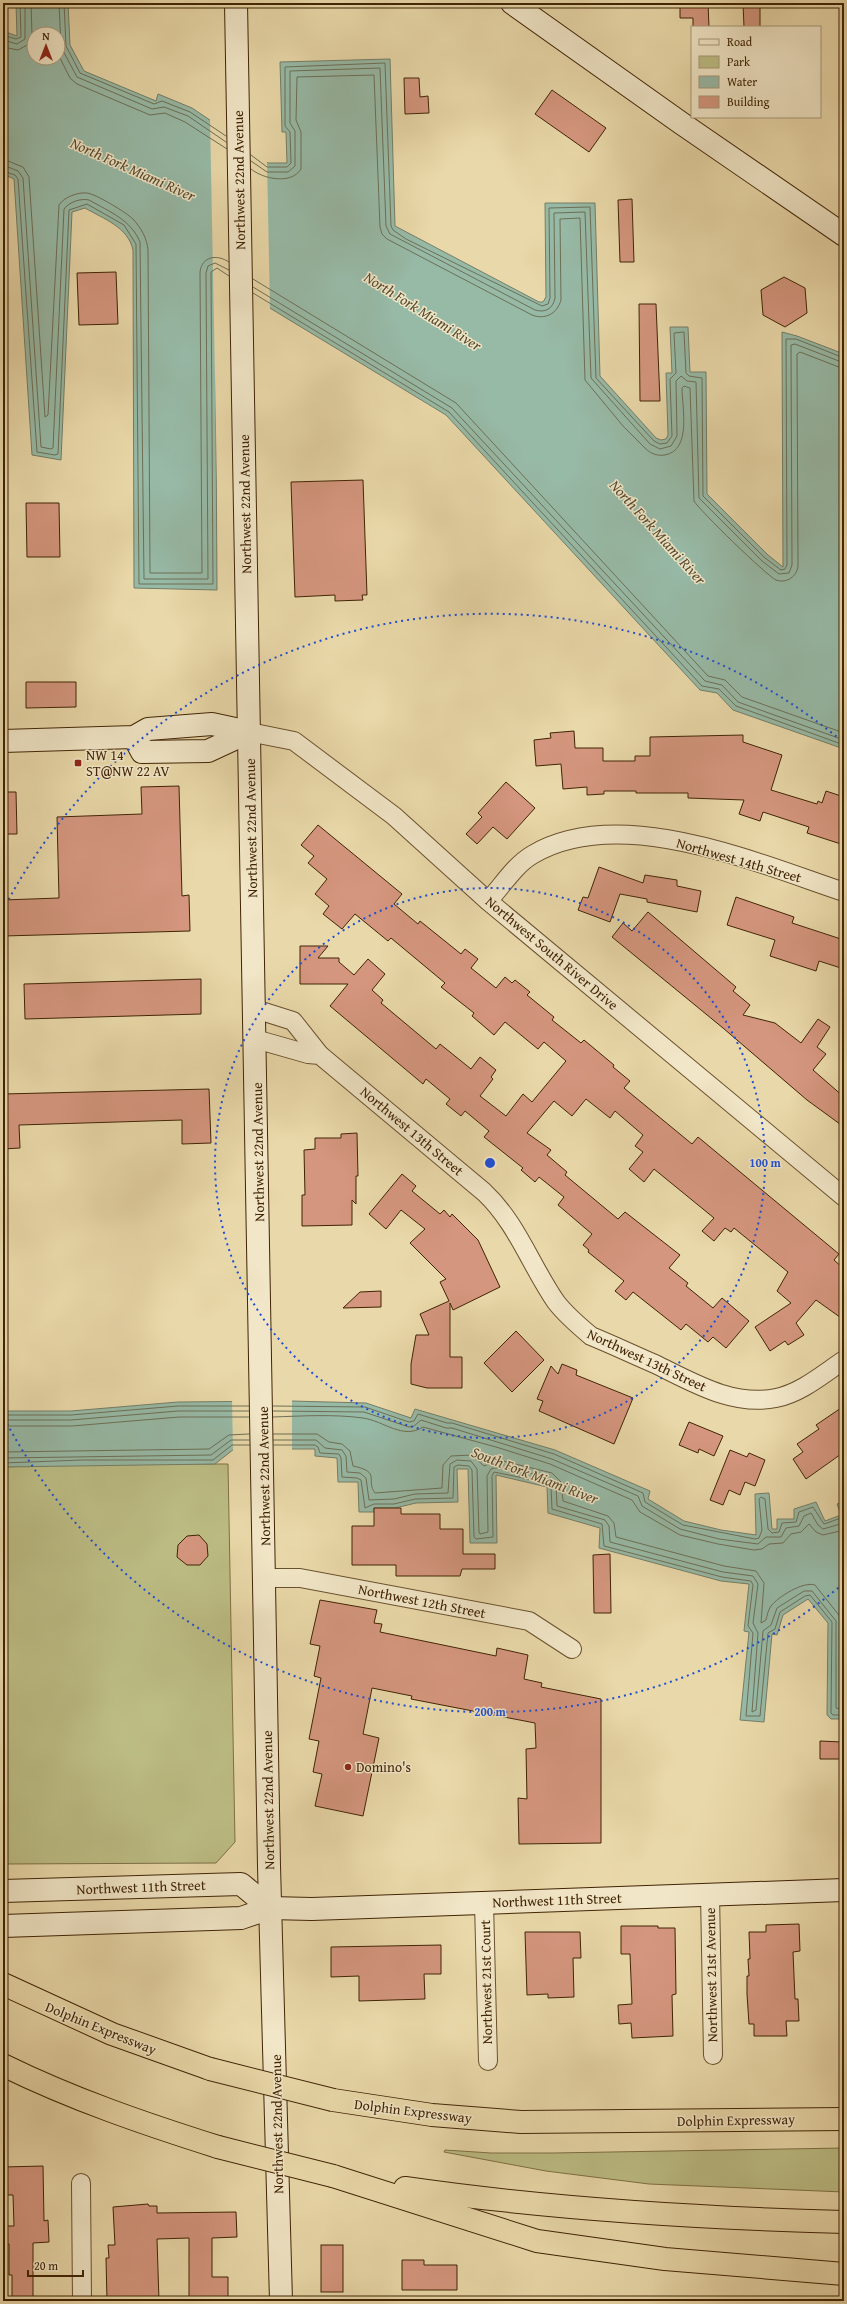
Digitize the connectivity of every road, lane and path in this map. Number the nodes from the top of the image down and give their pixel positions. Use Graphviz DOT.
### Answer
graph roads {
  1 [pos="236,3"];
  2 [pos="512,3"];
  3 [pos="844,235"];
  4 [pos="249,732"];
  5 [pos="3,741"];
  6 [pos="844,892"];
  7 [pos="488,901"];
  8 [pos="254,1009"];
  9 [pos="255,1039"];
  10 [pos="320,1055"];
  11 [pos="844,1197"];
  12 [pos="844,1360"];
  13 [pos="265,1578"];
  14 [pos="572,1649"];
  15 [pos="844,1890"];
  16 [pos="3,1891"];
  17 [pos="710,1894"];
  18 [pos="484,1903"];
  19 [pos="270,1908"];
  20 [pos="3,1926"];
  21 [pos="3,1984"];
  22 [pos="713,2055"];
  23 [pos="488,2061"];
  24 [pos="3,2065"];
  25 [pos="844,2119"];
  26 [pos="333,2176"];
  27 [pos="80,2183"];
  28 [pos="844,2222"];
  29 [pos="844,2274"];
  30 [pos="82,2301"];
  31 [pos="281,2301"];
  1 -- 4 [label="main road, Northwest 22nd Avenue"];
  2 -- 3 [label="main road"];
  4 -- 5 [label="main road"];
  4 -- 7 [label="street, Northwest South River Drive"];
  4 -- 8 [label="main road, Northwest 22nd Avenue"];
  6 -- 7 [label="street, Northwest 14th Street"];
  7 -- 11 [label="street, Northwest South River Drive"];
  8 -- 9 [label="main road, Northwest 22nd Avenue"];
  8 -- 10 [label="street, Northwest 13th Street"];
  9 -- 10 [label="street"];
  9 -- 13 [label="main road, Northwest 22nd Avenue"];
  10 -- 12 [label="street, Northwest 13th Street"];
  13 -- 14 [label="street, Northwest 12th Street"];
  13 -- 19 [label="main road, Northwest 22nd Avenue"];
  15 -- 17 [label="main road, Northwest 11th Street"];
  16 -- 19 [label="main road, Northwest 11th Street"];
  17 -- 18 [label="main road, Northwest 11th Street"];
  17 -- 22 [label="street, Northwest 21st Avenue"];
  18 -- 19 [label="main road, Northwest 11th Street"];
  18 -- 23 [label="street, Northwest 21st Court"];
  19 -- 20 [label="main road, Northwest 11th Street"];
  19 -- 31 [label="main road, Northwest 22nd Avenue"];
  21 -- 25 [label="highway, Dolphin Expressway, bridge"];
  24 -- 26 [label="highway, bridge"];
  26 -- 28 [label="highway"];
  26 -- 29 [label="highway"];
  27 -- 30 [label="street"];
}
